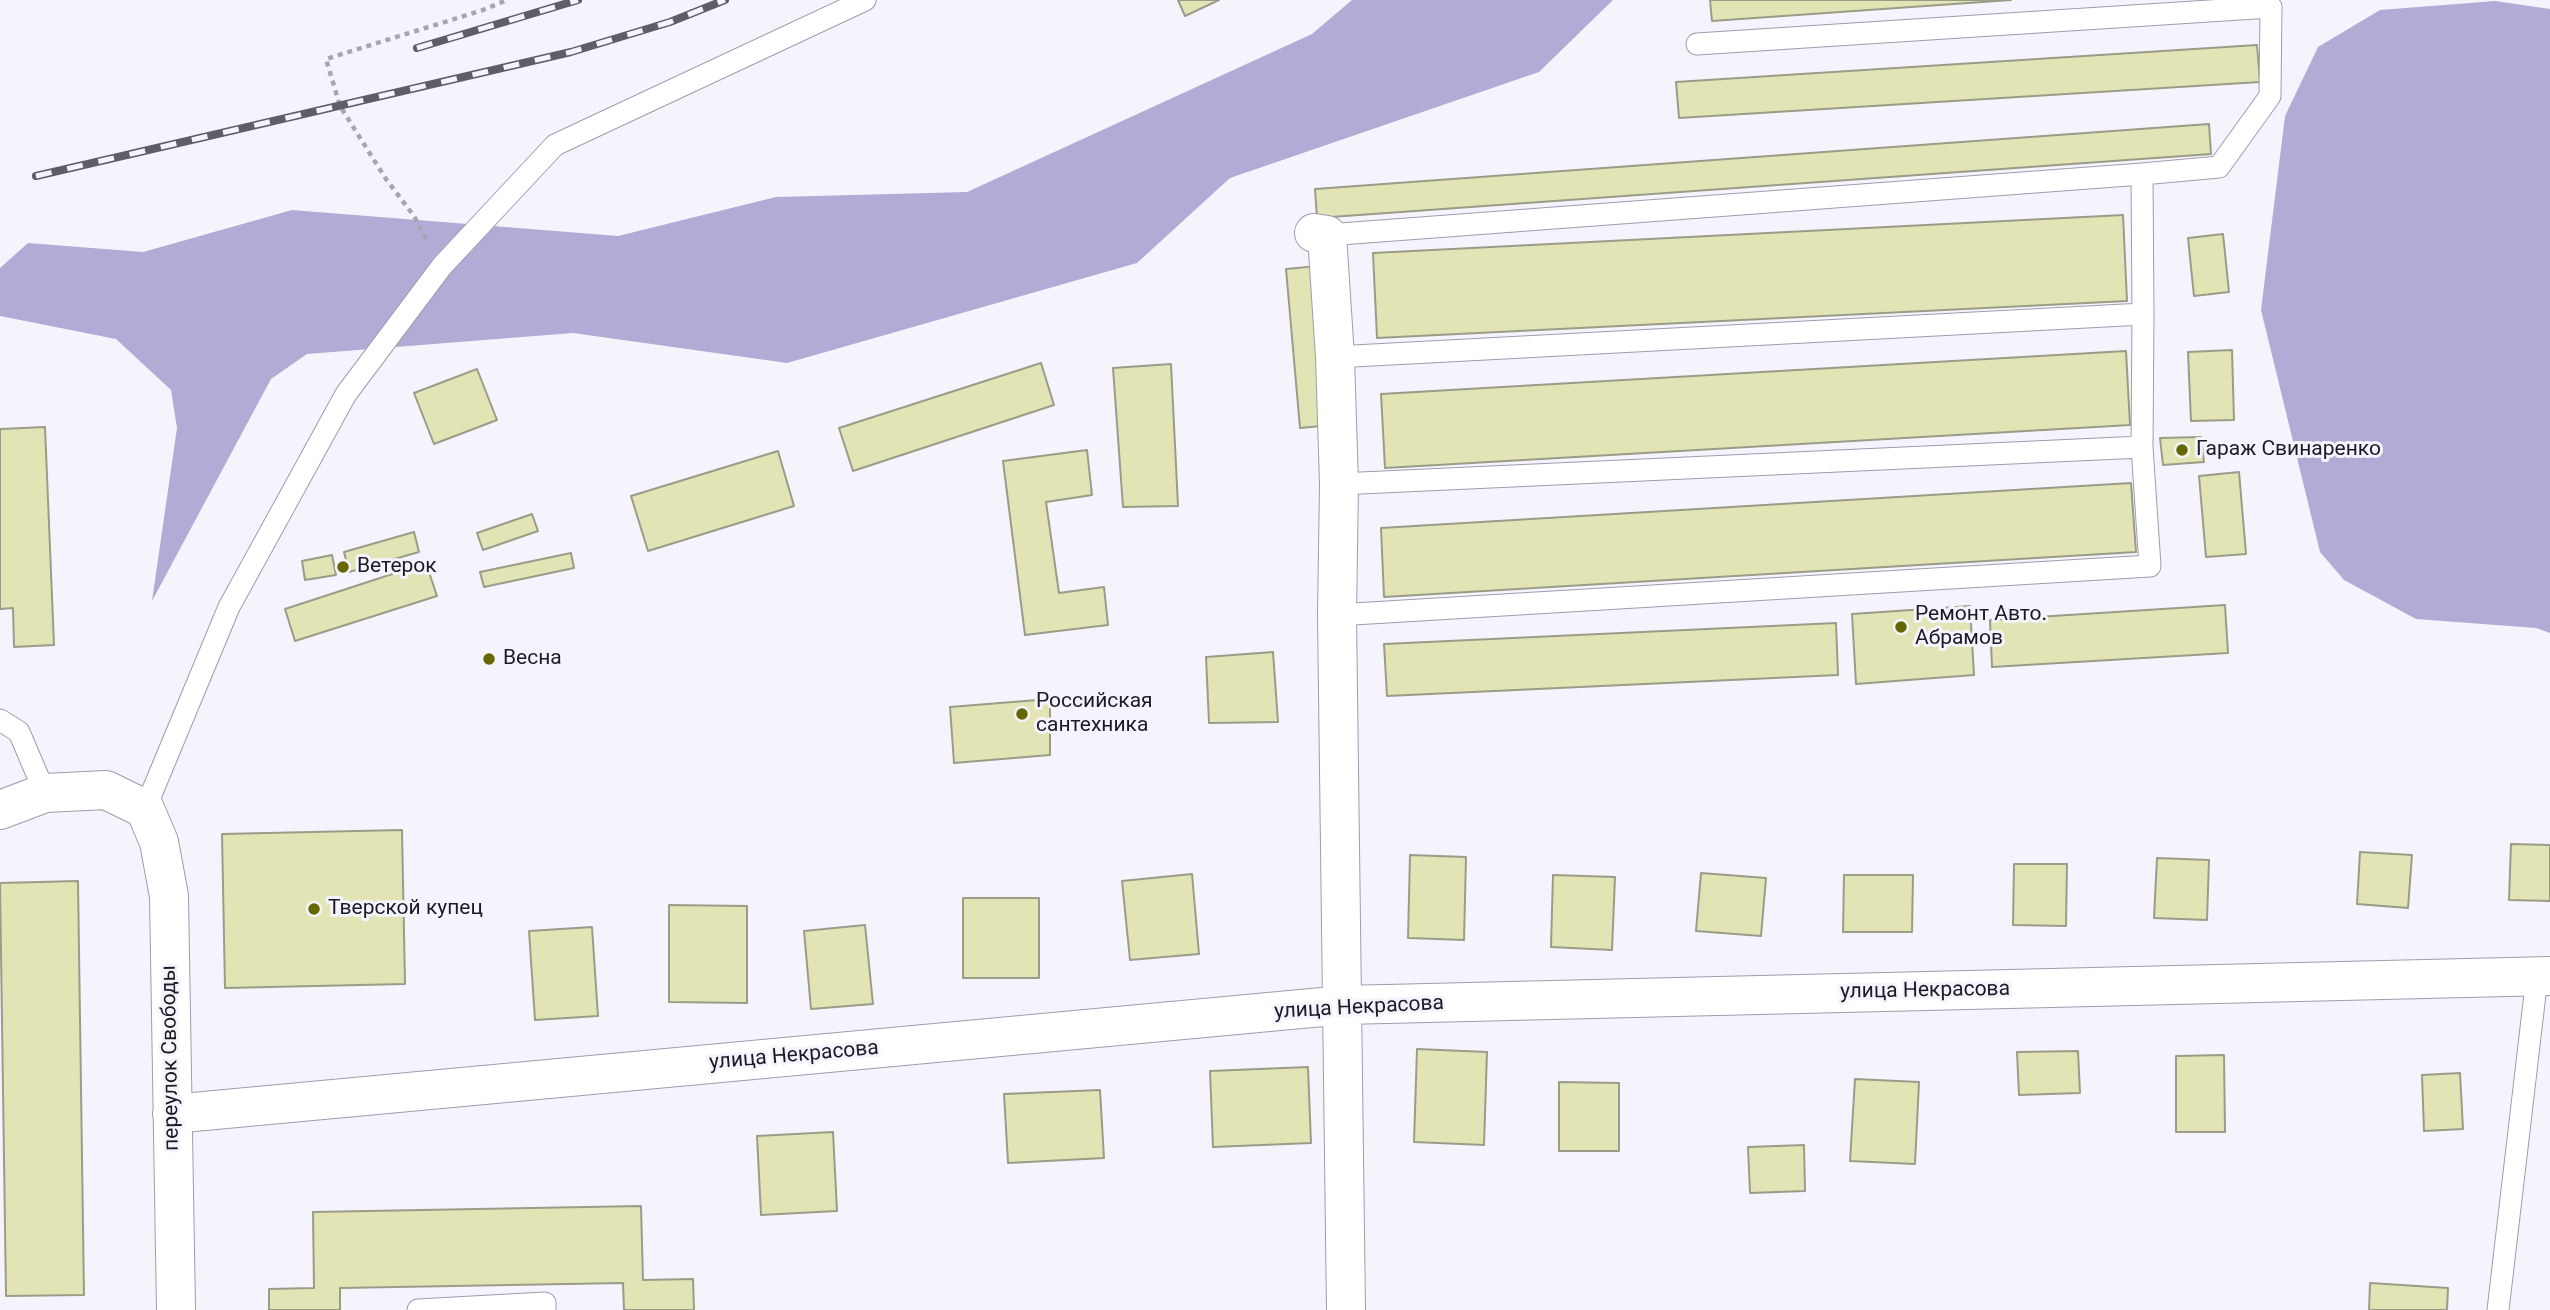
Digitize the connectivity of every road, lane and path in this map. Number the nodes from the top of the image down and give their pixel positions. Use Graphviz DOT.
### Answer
graph roads {
  1 [pos="507,0"];
  2 [pos="865,0"];
  3 [pos="2278,4"];
  4 [pos="1697,44"];
  5 [pos="2142,174"];
  6 [pos="1321,234"];
  7 [pos="442,266"];
  8 [pos="2143,314"];
  9 [pos="1335,357"];
  10 [pos="2143,447"];
  11 [pos="1339,484"];
  12 [pos="1337,615"];
  13 [pos="0,720"];
  14 [pos="45,793"];
  15 [pos="145,809"];
  16 [pos="0,810"];
  17 [pos="2544,977"];
  18 [pos="1344,1005"];
  19 [pos="172,1114"];
  20 [pos="176,1310"];
  21 [pos="418,1310"];
  22 [pos="545,1310"];
  23 [pos="1346,1310"];
  24 [pos="2498,1310"];
  1 -- 7 [label="path"];
  2 -- 7 [label="lane"];
  3 -- 4 [label="lane"];
  3 -- 5 [label="lane"];
  5 -- 6 [label="lane"];
  5 -- 8 [label="lane"];
  6 -- 9 [label="street"];
  7 -- 15 [label="lane"];
  8 -- 9 [label="lane"];
  8 -- 10 [label="lane"];
  9 -- 11 [label="street"];
  10 -- 11 [label="lane"];
  10 -- 12 [label="lane"];
  11 -- 12 [label="street"];
  12 -- 18 [label="street"];
  13 -- 14 [label="lane"];
  14 -- 15 [label="street"];
  14 -- 16 [label="street"];
  15 -- 19 [label="street, переулок Свободы"];
  17 -- 18 [label="street, улица Некрасова"];
  17 -- 24 [label="lane"];
  18 -- 19 [label="street, улица Некрасова"];
  18 -- 23 [label="street"];
  19 -- 20 [label="street, переулок Свободы"];
  21 -- 22 [label="lane"];
}
